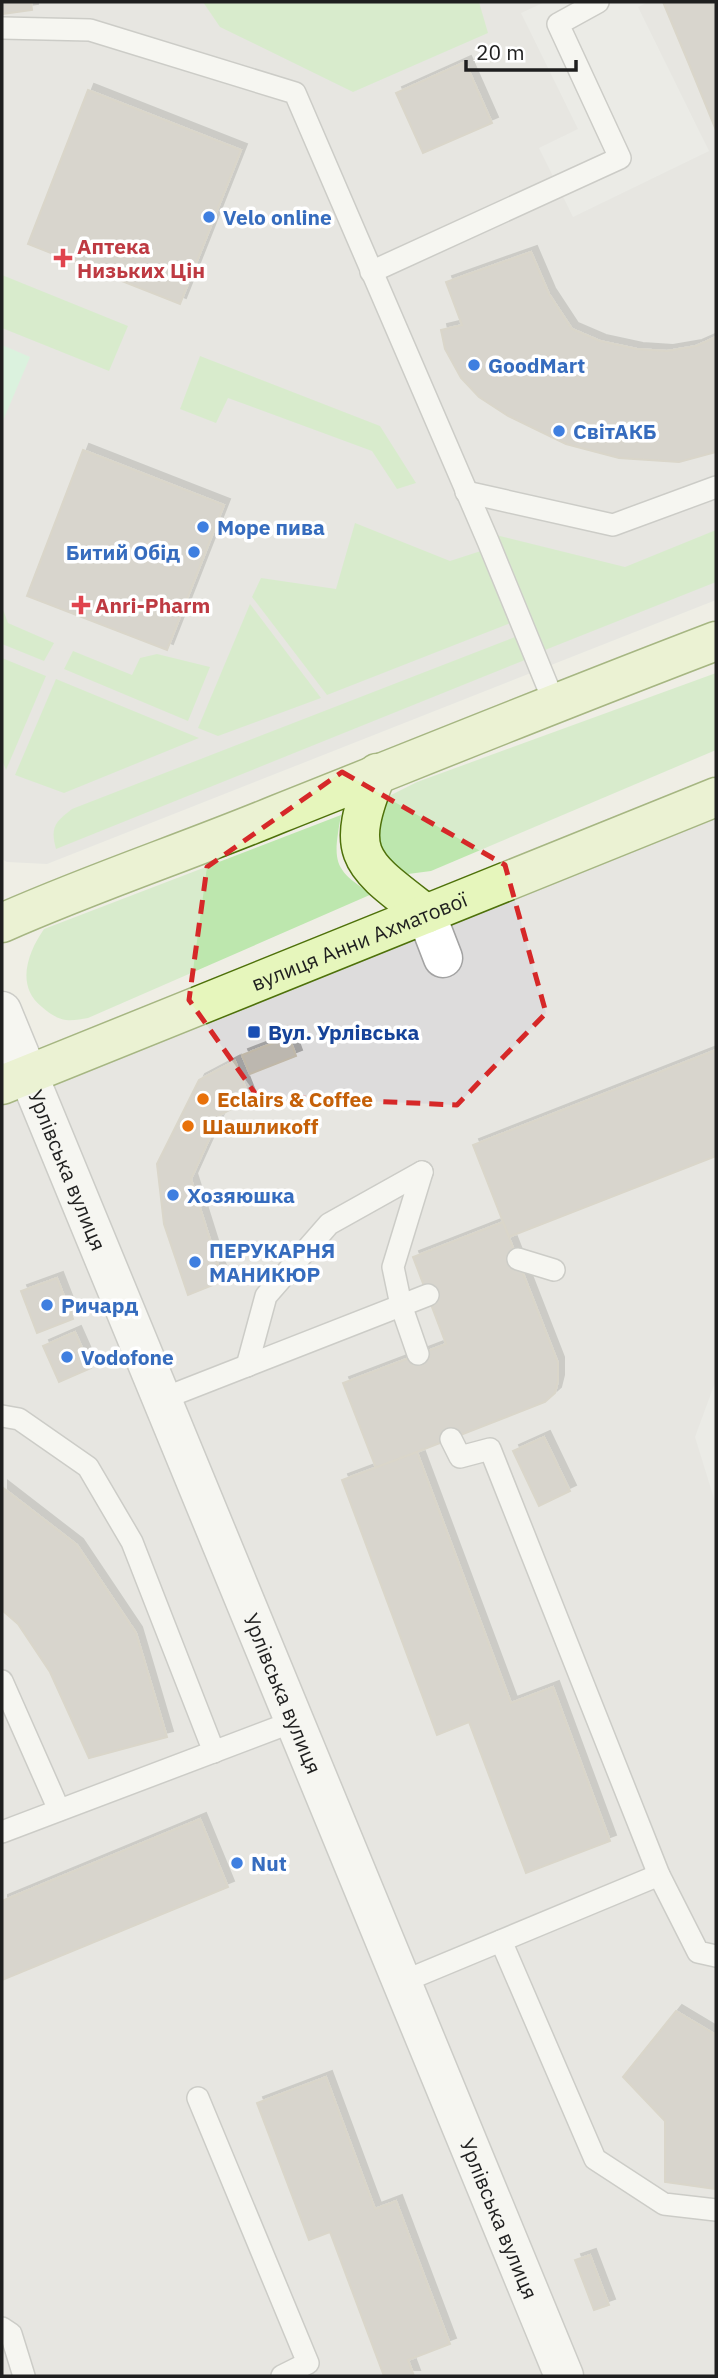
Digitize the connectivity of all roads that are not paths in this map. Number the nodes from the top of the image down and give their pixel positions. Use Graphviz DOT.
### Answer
graph roads {
  1 [pos="598,2"];
  2 [pos="2,29"];
  3 [pos="371,272"];
  4 [pos="716,487"];
  5 [pos="466,492"];
  6 [pos="716,641"];
  7 [pos="554,702"];
  8 [pos="377,773"];
  9 [pos="716,797"];
  10 [pos="426,914"];
  11 [pos="2,923"];
  12 [pos="443,958"];
  13 [pos="2,1011"];
  14 [pos="14,1080"];
  15 [pos="518,1259"];
  16 [pos="554,1270"];
  17 [pos="428,1295"];
  18 [pos="401,1305"];
  19 [pos="418,1354"];
  20 [pos="247,1366"];
  21 [pos="162,1399"];
  22 [pos="2,1416"];
  23 [pos="451,1439"];
  24 [pos="2,1681"];
  25 [pos="295,1721"];
  26 [pos="214,1752"];
  27 [pos="59,1810"];
  28 [pos="2,1832"];
  29 [pos="659,1875"];
  30 [pos="500,1941"];
  31 [pos="716,1956"];
  32 [pos="402,1982"];
  33 [pos="198,2098"];
  34 [pos="716,2210"];
  35 [pos="2,2328"];
  36 [pos="24,2376"];
  37 [pos="282,2376"];
  38 [pos="564,2376"];
  1 -- 3 [label="lane"];
  2 -- 3 [label="lane"];
  3 -- 5 [label="lane"];
  4 -- 5 [label="lane"];
  5 -- 7 [label="lane"];
  6 -- 7 [label="main road"];
  7 -- 8 [label="main road"];
  8 -- 10 [label="main road"];
  8 -- 11 [label="main road"];
  9 -- 10 [label="main road, вулиця Анни Ахматової"];
  10 -- 12 [label="street"];
  10 -- 14 [label="main road, вулиця Анни Ахматової"];
  13 -- 14 [label="street, Урлівська вулиця"];
  14 -- 21 [label="street, Урлівська вулиця"];
  15 -- 16 [label="lane"];
  17 -- 18 [label="lane"];
  18 -- 19 [label="lane"];
  18 -- 20 [label="lane"];
  18 -- 20 [label="lane"];
  20 -- 21 [label="lane"];
  21 -- 25 [label="street, Урлівська вулиця"];
  22 -- 26 [label="lane"];
  23 -- 29 [label="lane"];
  24 -- 27 [label="lane"];
  25 -- 26 [label="lane"];
  25 -- 32 [label="street, Урлівська вулиця"];
  26 -- 27 [label="lane"];
  27 -- 28 [label="lane"];
  29 -- 30 [label="lane"];
  29 -- 31 [label="lane"];
  30 -- 32 [label="lane"];
  30 -- 34 [label="lane"];
  32 -- 38 [label="street, Урлівська вулиця"];
  33 -- 37 [label="lane"];
  35 -- 36 [label="lane"];
}
